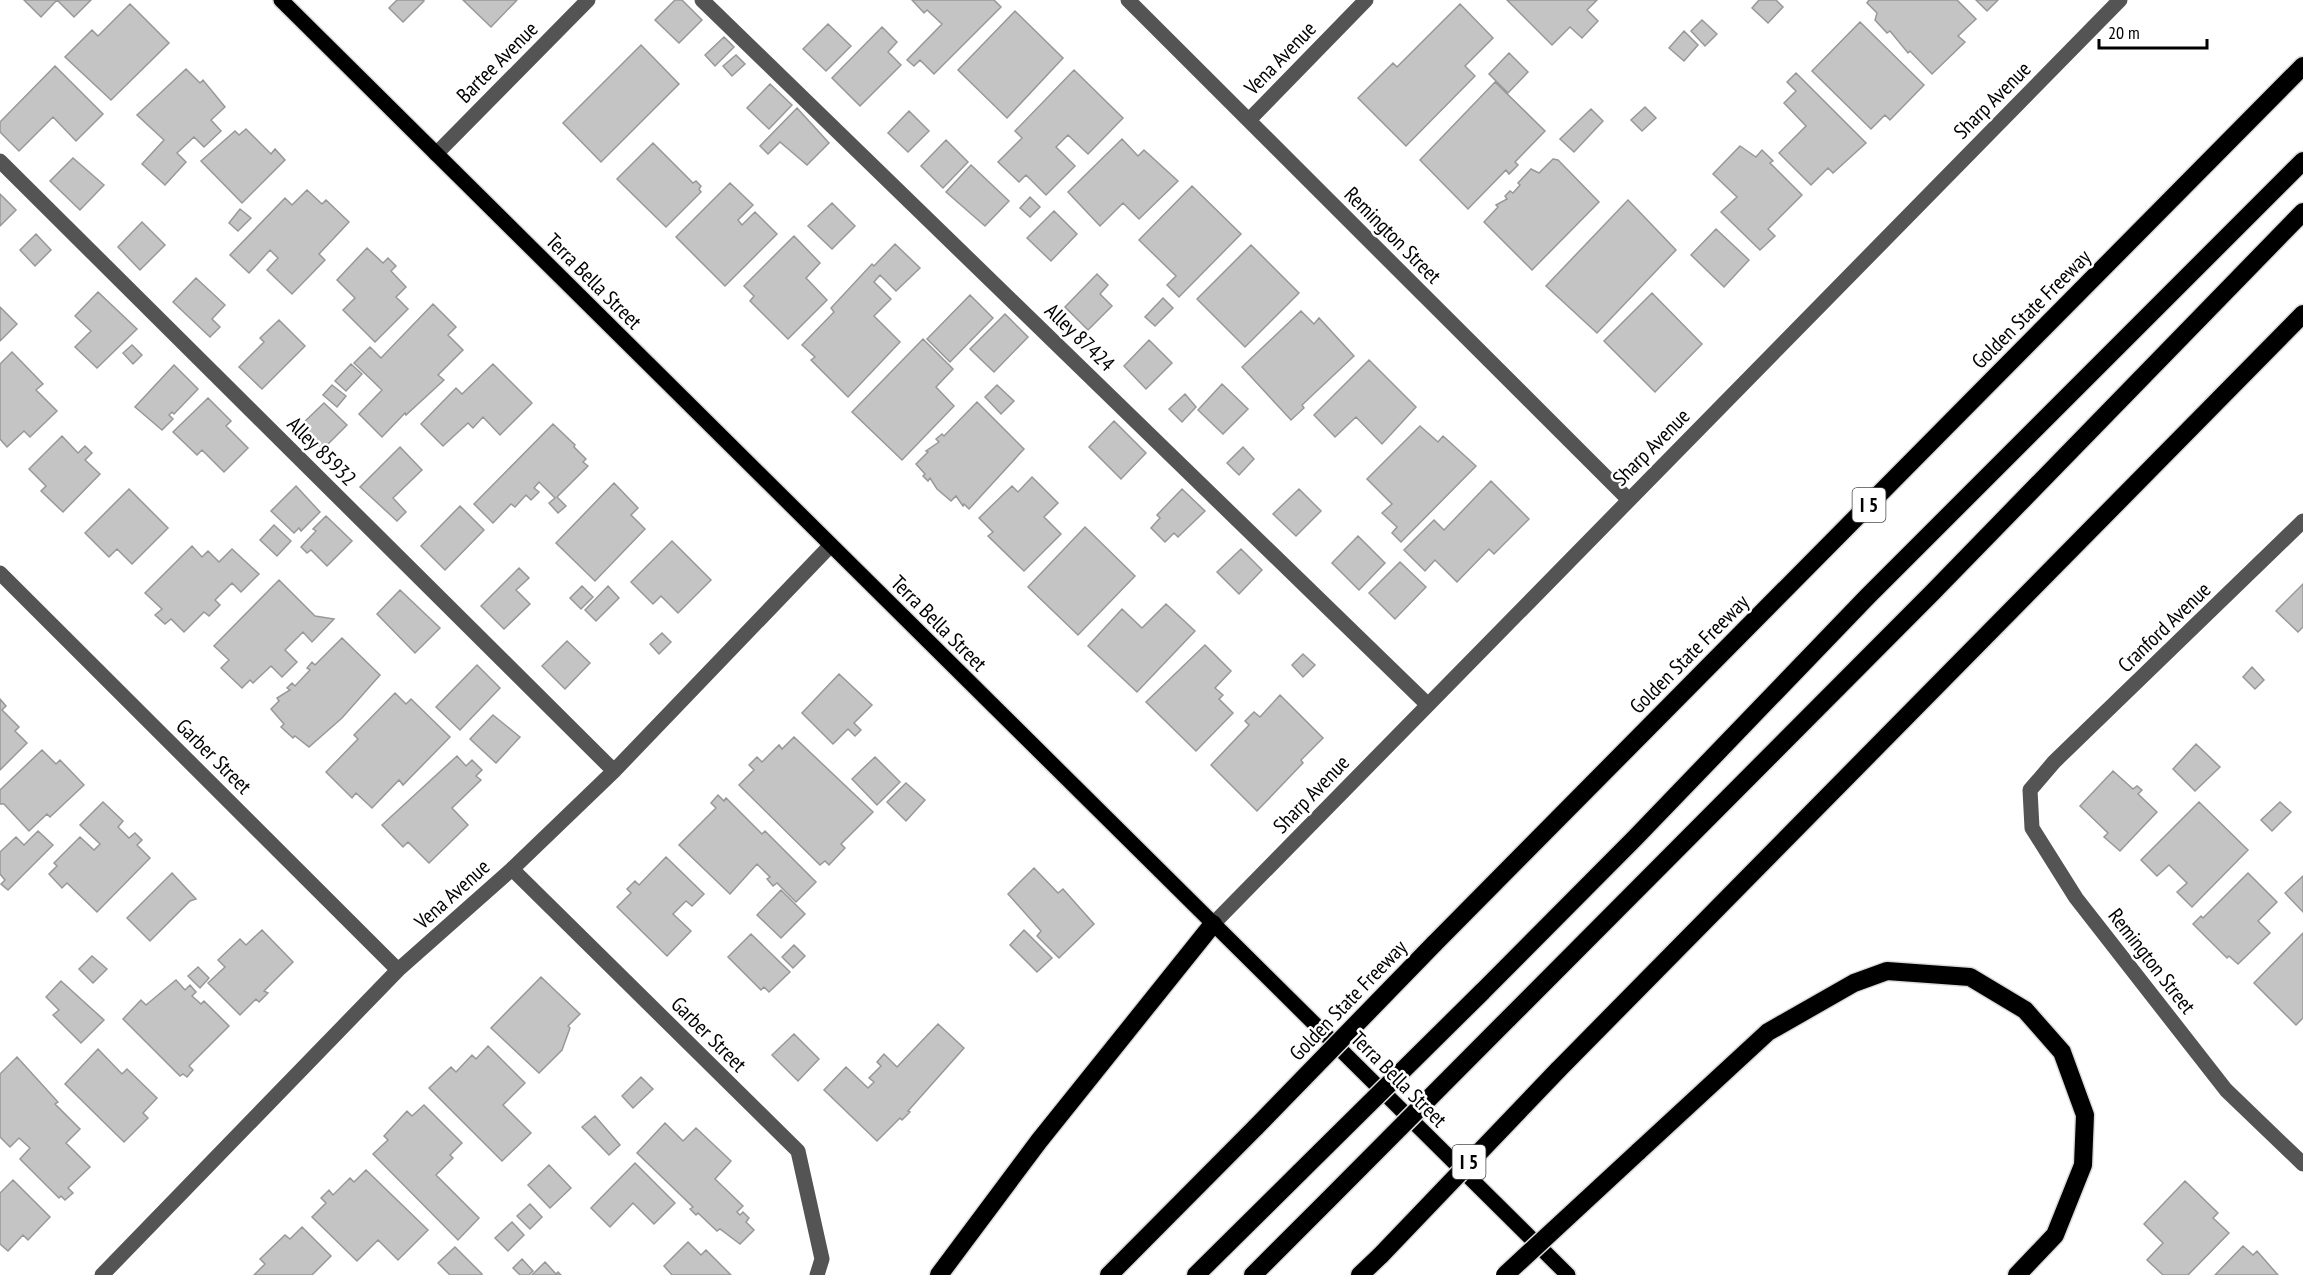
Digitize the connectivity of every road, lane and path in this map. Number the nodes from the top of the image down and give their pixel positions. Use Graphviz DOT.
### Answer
graph roads {
  1 [pos="281,0"];
  2 [pos="588,0"];
  3 [pos="702,0"];
  4 [pos="1128,0"];
  5 [pos="1366,0"];
  6 [pos="2120,0"];
  7 [pos="2303,66"];
  8 [pos="1249,120"];
  9 [pos="436,154"];
  10 [pos="0,160"];
  11 [pos="2303,161"];
  12 [pos="2303,212"];
  13 [pos="2303,314"];
  14 [pos="1629,500"];
  15 [pos="2303,521"];
  16 [pos="830,546"];
  17 [pos="0,573"];
  18 [pos="1428,705"];
  19 [pos="2054,762"];
  20 [pos="614,771"];
  21 [pos="512,869"];
  22 [pos="1213,924"];
  23 [pos="398,970"];
  24 [pos="2303,1164"];
  25 [pos="102,1275"];
  26 [pos="817,1275"];
  27 [pos="939,1275"];
  28 [pos="1109,1275"];
  29 [pos="1196,1275"];
  30 [pos="1253,1275"];
  31 [pos="1360,1275"];
  32 [pos="1505,1275"];
  33 [pos="1568,1275"];
  34 [pos="2017,1275"];
  1 -- 9 [label="main road, Terra Bella Street"];
  2 -- 9 [label="street, Bartee Avenue"];
  3 -- 18 [label="street, Alley 87424"];
  4 -- 8 [label="street, Remington Street"];
  5 -- 8 [label="street, Vena Avenue"];
  6 -- 14 [label="street, Sharp Avenue"];
  7 -- 28 [label="highway, Golden State Freeway / I 5, bridge"];
  8 -- 14 [label="street, Remington Street"];
  9 -- 16 [label="main road, Terra Bella Street"];
  10 -- 20 [label="street, Alley 85932"];
  11 -- 29 [label="highway, bridge"];
  12 -- 30 [label="highway, bridge"];
  13 -- 31 [label="highway, I 5, bridge"];
  14 -- 18 [label="street, Sharp Avenue"];
  15 -- 19 [label="street, Cranford Avenue"];
  16 -- 20 [label="street, Vena Avenue"];
  16 -- 22 [label="main road, Terra Bella Street"];
  17 -- 23 [label="street, Garber Street"];
  18 -- 22 [label="street, Sharp Avenue"];
  19 -- 24 [label="street, Remington Street"];
  20 -- 21 [label="street, Vena Avenue"];
  21 -- 23 [label="street, Vena Avenue"];
  21 -- 26 [label="street, Garber Street"];
  22 -- 27 [label="highway"];
  22 -- 33 [label="main road, Terra Bella Street"];
  23 -- 25 [label="street, Vena Avenue"];
  32 -- 34 [label="highway, bridge"];
}
